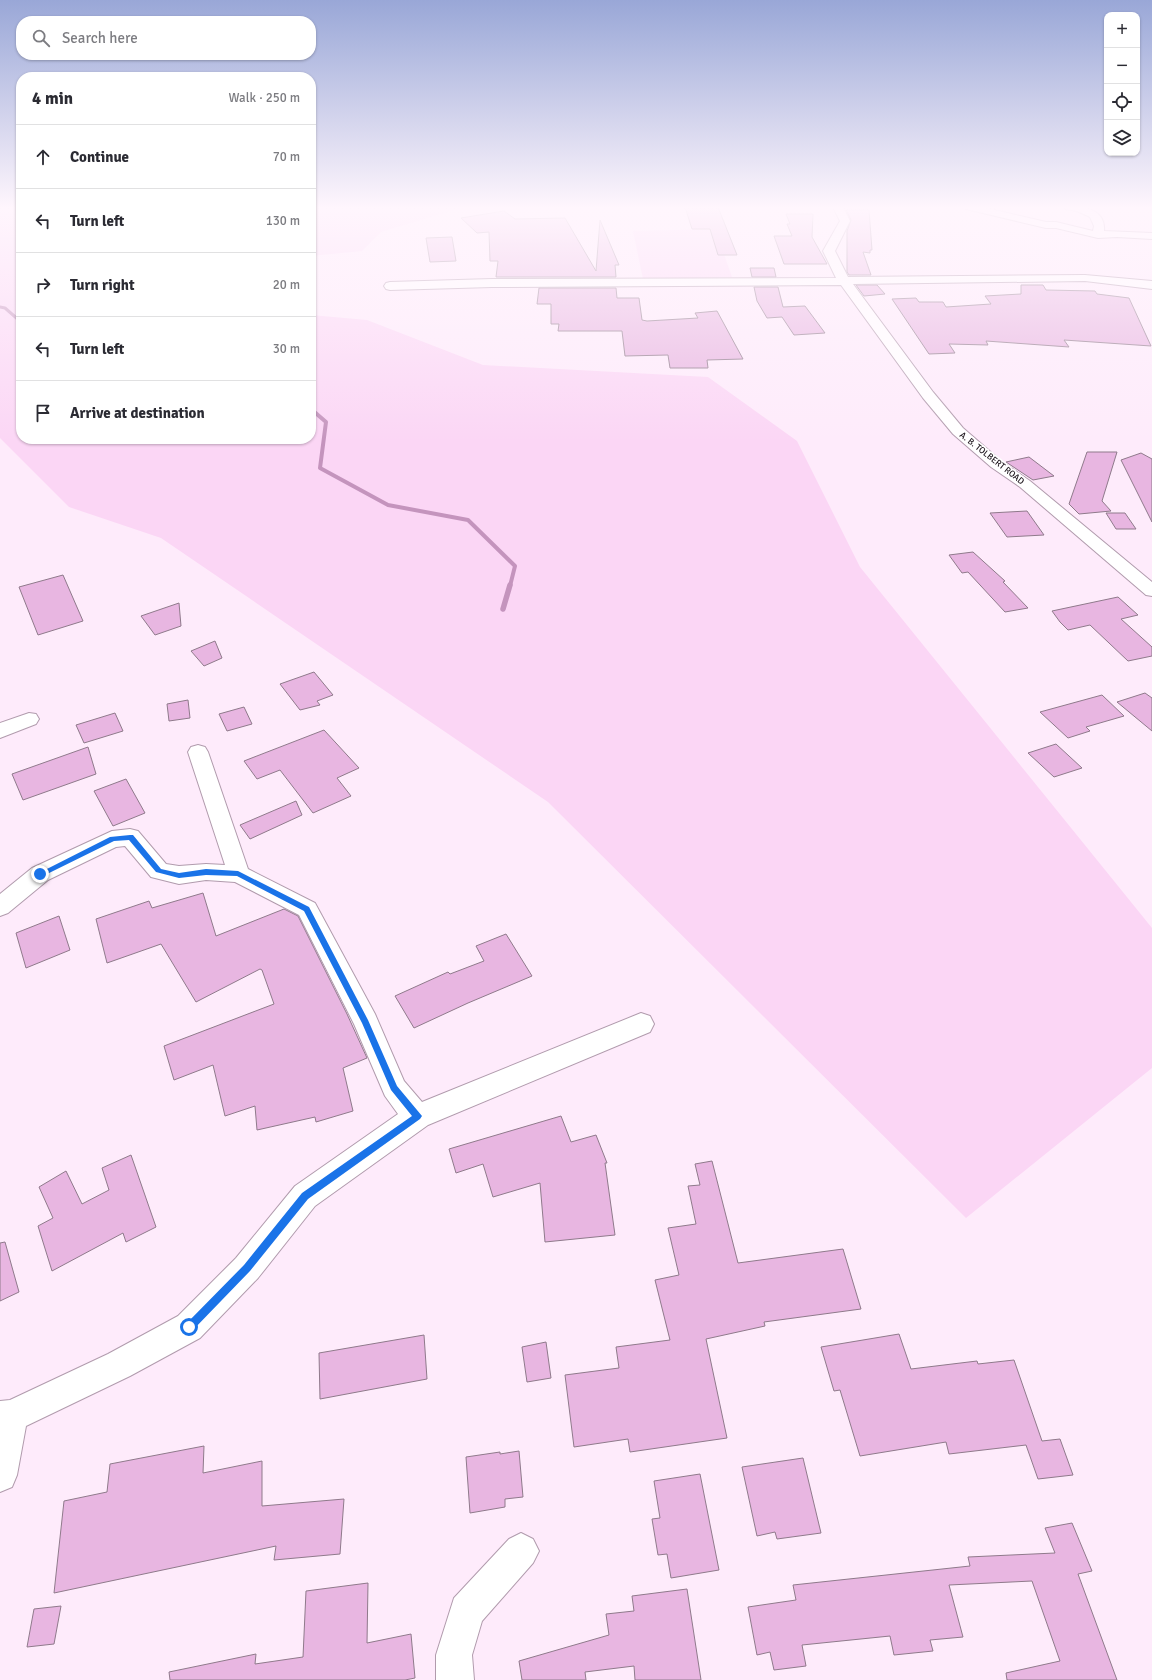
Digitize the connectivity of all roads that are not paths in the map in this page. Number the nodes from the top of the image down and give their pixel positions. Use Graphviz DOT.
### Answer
graph roads {
  1 [pos="410,285"];
  2 [pos="847,285"];
  3 [pos="390,286"];
  4 [pos="1152,591"];
  5 [pos="29,719"];
  6 [pos="0,732"];
  7 [pos="198,752"];
  8 [pos="238,874"];
  9 [pos="0,907"];
  10 [pos="641,1024"];
  11 [pos="418,1116"];
  12 [pos="6,1417"];
  13 [pos="0,1475"];
  14 [pos="521,1550"];
  15 [pos="455,1680"];
  1 -- 3 [label="street"];
  2 -- 4 [label="street, A. B. TOLBERT ROAD"];
  5 -- 6 [label="street"];
  7 -- 8 [label="street"];
  8 -- 9 [label="street"];
  8 -- 11 [label="street"];
  10 -- 11 [label="street"];
  11 -- 12 [label="street"];
  12 -- 13 [label="street"];
  14 -- 15 [label="street"];
}
